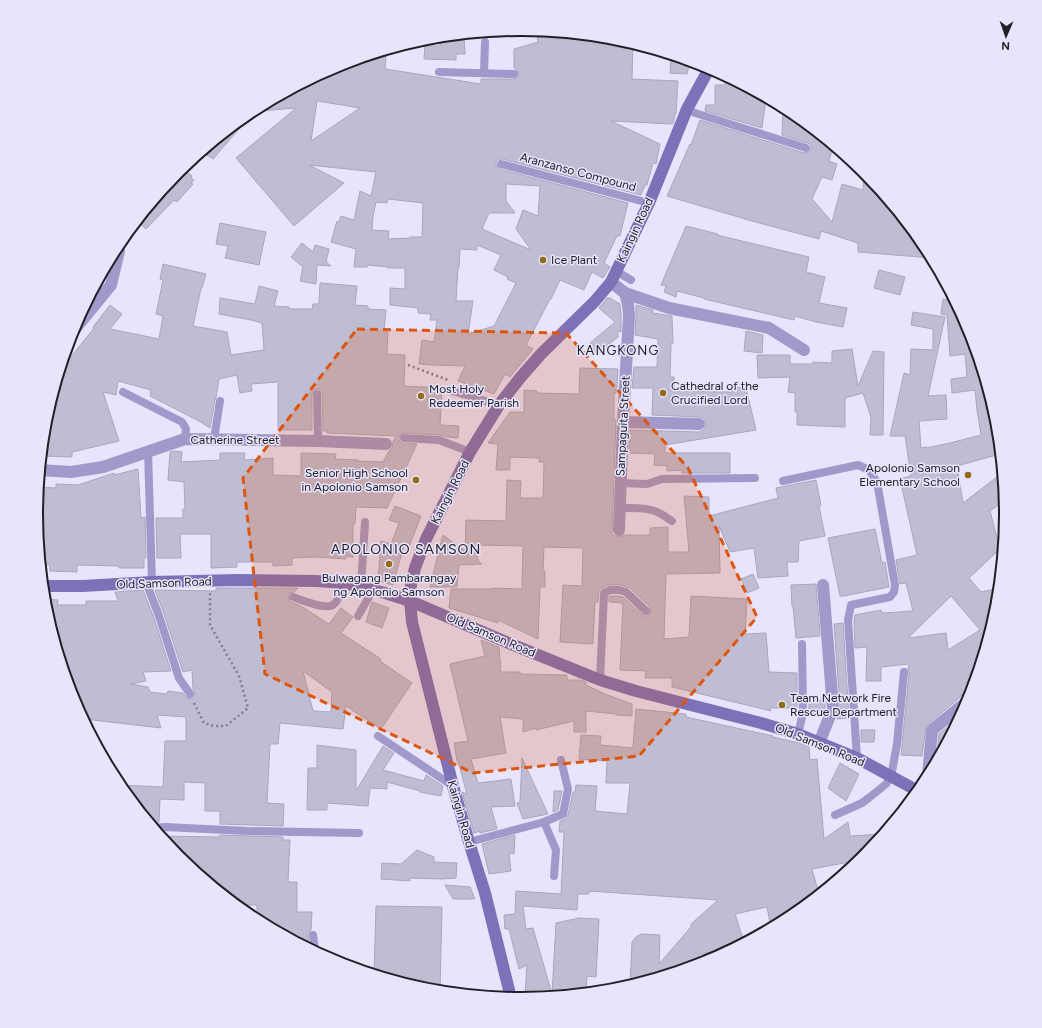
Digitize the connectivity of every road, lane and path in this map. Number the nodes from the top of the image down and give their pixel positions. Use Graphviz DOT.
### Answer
graph roads {
  1 [pos="485,42"];
  2 [pos="439,72"];
  3 [pos="484,73"];
  4 [pos="707,73"];
  5 [pos="514,74"];
  6 [pos="687,109"];
  7 [pos="806,148"];
  8 [pos="501,164"];
  9 [pos="649,203"];
  10 [pos="117,259"];
  11 [pos="614,276"];
  12 [pos="631,280"];
  13 [pos="625,293"];
  14 [pos="86,315"];
  15 [pos="804,350"];
  16 [pos="449,390"];
  17 [pos="123,392"];
  18 [pos="317,394"];
  19 [pos="220,401"];
  20 [pos="499,405"];
  21 [pos="623,422"];
  22 [pos="699,424"];
  23 [pos="214,438"];
  24 [pos="404,438"];
  25 [pos="185,439"];
  26 [pos="318,441"];
  27 [pos="386,444"];
  28 [pos="148,451"];
  29 [pos="470,452"];
  30 [pos="45,470"];
  31 [pos="755,478"];
  32 [pos="783,481"];
  33 [pos="620,483"];
  34 [pos="620,508"];
  35 [pos="672,521"];
  36 [pos="365,522"];
  37 [pos="619,530"];
  38 [pos="149,582"];
  39 [pos="344,583"];
  40 [pos="823,585"];
  41 [pos="49,586"];
  42 [pos="361,586"];
  43 [pos="210,590"];
  44 [pos="373,590"];
  45 [pos="293,597"];
  46 [pos="410,601"];
  47 [pos="646,611"];
  48 [pos="358,616"];
  49 [pos="802,644"];
  50 [pos="904,672"];
  51 [pos="600,680"];
  52 [pos="190,694"];
  53 [pos="957,710"];
  54 [pos="798,734"];
  55 [pos="378,736"];
  56 [pos="819,743"];
  57 [pos="857,758"];
  58 [pos="561,760"];
  59 [pos="929,762"];
  60 [pos="891,777"];
  61 [pos="453,786"];
  62 [pos="912,788"];
  63 [pos="835,815"];
  64 [pos="544,822"];
  65 [pos="161,827"];
  66 [pos="359,833"];
  67 [pos="469,842"];
  68 [pos="554,876"];
  69 [pos="313,935"];
  70 [pos="314,945"];
  71 [pos="509,992"];
  1 -- 3 [label="lane"];
  2 -- 3 [label="lane"];
  3 -- 5 [label="lane"];
  4 -- 6 [label="street, Kaingin Road"];
  6 -- 7 [label="lane"];
  6 -- 9 [label="street, Kaingin Road"];
  8 -- 9 [label="lane, Aranzanso Compound"];
  9 -- 11 [label="street, Kaingin Road"];
  10 -- 14 [label="street"];
  11 -- 12 [label="lane"];
  11 -- 13 [label="street"];
  11 -- 20 [label="street, Kaingin Road"];
  13 -- 15 [label="street"];
  13 -- 21 [label="street, Sampaguita Street"];
  16 -- 20 [label="lane"];
  17 -- 25 [label="lane"];
  18 -- 26 [label="lane"];
  19 -- 23 [label="lane"];
  20 -- 29 [label="street, Kaingin Road"];
  21 -- 22 [label="street"];
  21 -- 33 [label="street, Sampaguita Street"];
  23 -- 25 [label="street, Catherine Street"];
  23 -- 26 [label="street, Catherine Street"];
  24 -- 29 [label="lane"];
  25 -- 28 [label="street, Catherine Street"];
  26 -- 27 [label="street, Catherine Street"];
  28 -- 30 [label="street, Catherine Street"];
  28 -- 38 [label="lane"];
  29 -- 46 [label="street, Kaingin Road"];
  31 -- 33 [label="lane"];
  32 -- 57 [label="lane"];
  33 -- 34 [label="street, Sampaguita Street"];
  34 -- 35 [label="lane"];
  34 -- 37 [label="street, Sampaguita Street"];
  36 -- 42 [label="lane"];
  38 -- 39 [label="street, Old Samson Road"];
  38 -- 41 [label="street, Old Samson Road"];
  38 -- 52 [label="lane"];
  39 -- 42 [label="street, Old Samson Road"];
  39 -- 45 [label="lane"];
  40 -- 56 [label="street"];
  42 -- 44 [label="street, Old Samson Road"];
  43 -- 52 [label="path"];
  44 -- 46 [label="street, Old Samson Road"];
  44 -- 48 [label="lane"];
  46 -- 51 [label="street, Old Samson Road"];
  46 -- 61 [label="street, Kaingin Road"];
  47 -- 51 [label="lane"];
  49 -- 54 [label="lane"];
  50 -- 60 [label="lane"];
  51 -- 54 [label="street, Old Samson Road"];
  53 -- 59 [label="street"];
  54 -- 56 [label="street, Old Samson Road"];
  55 -- 61 [label="lane"];
  56 -- 57 [label="street, Old Samson Road"];
  57 -- 60 [label="street, Old Samson Road"];
  58 -- 64 [label="lane"];
  60 -- 62 [label="street, Old Samson Road"];
  60 -- 63 [label="lane"];
  61 -- 67 [label="street, Kaingin Road"];
  64 -- 67 [label="lane"];
  64 -- 68 [label="lane"];
  65 -- 66 [label="lane"];
  67 -- 71 [label="street, Kaingin Road"];
  69 -- 70 [label="lane"];
}
